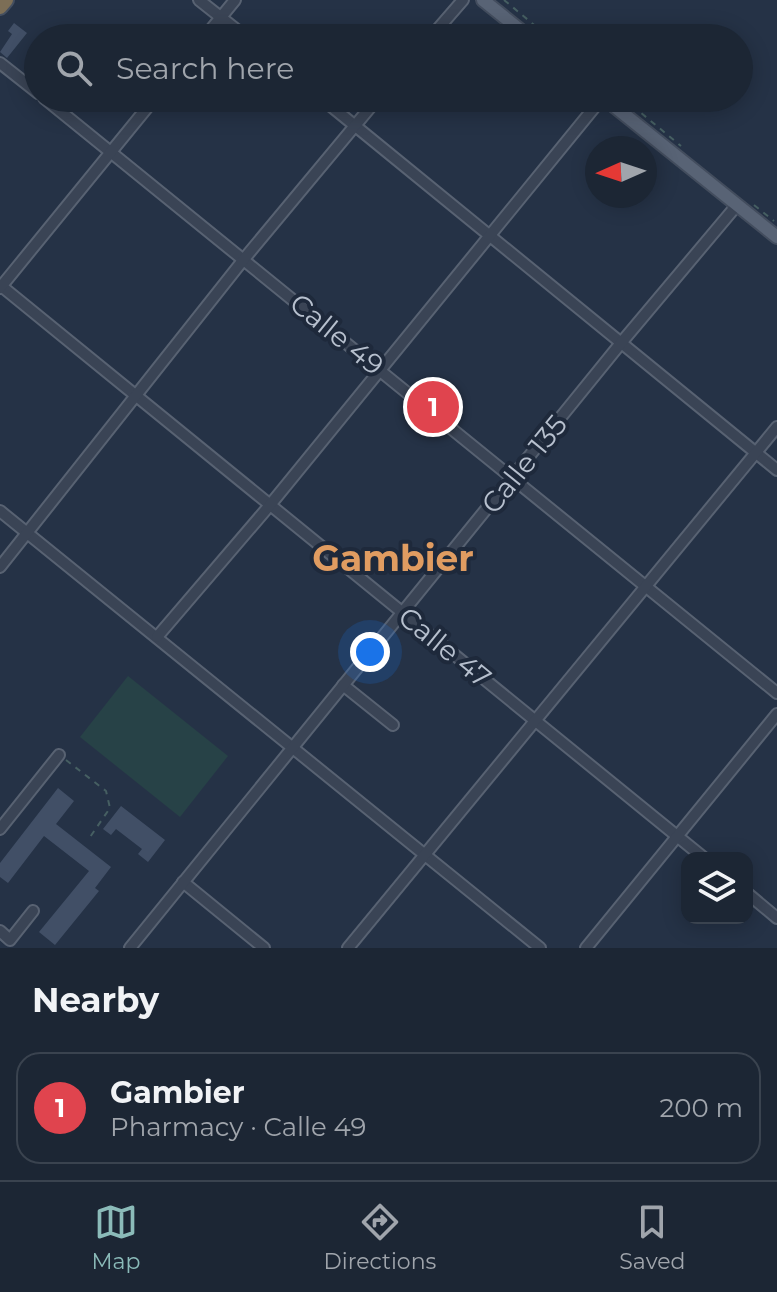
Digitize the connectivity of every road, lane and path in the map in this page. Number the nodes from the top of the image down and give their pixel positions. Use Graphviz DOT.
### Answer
graph roads {
  1 [pos="6,0"];
  2 [pos="199,0"];
  3 [pos="235,0"];
  4 [pos="463,0"];
  5 [pos="483,0"];
  6 [pos="504,0"];
  7 [pos="0,7"];
  8 [pos="221,17"];
  9 [pos="215,24"];
  10 [pos="230,24"];
  11 [pos="442,24"];
  12 [pos="513,24"];
  13 [pos="533,24"];
  14 [pos="0,63"];
  15 [pos="24,82"];
  16 [pos="62,112"];
  17 [pos="144,112"];
  18 [pos="338,112"];
  19 [pos="366,112"];
  20 [pos="591,112"];
  21 [pos="621,112"];
  22 [pos="354,125"];
  23 [pos="112,151"];
  24 [pos="737,205"];
  25 [pos="488,235"];
  26 [pos="777,237"];
  27 [pos="244,259"];
  28 [pos="0,287"];
  29 [pos="621,343"];
  30 [pos="380,369"];
  31 [pos="135,395"];
  32 [pos="777,427"];
  33 [pos="756,453"];
  34 [pos="777,470"];
  35 [pos="513,478"];
  36 [pos="270,505"];
  37 [pos="0,511"];
  38 [pos="27,534"];
  39 [pos="0,567"];
  40 [pos="646,586"];
  41 [pos="403,613"];
  42 [pos="157,637"];
  43 [pos="343,685"];
  44 [pos="777,693"];
  45 [pos="777,714"];
  46 [pos="535,721"];
  47 [pos="393,725"];
  48 [pos="293,747"];
  49 [pos="59,755"];
  50 [pos="0,829"];
  51 [pos="677,836"];
  52 [pos="88,840"];
  53 [pos="697,852"];
  54 [pos="425,855"];
  55 [pos="183,882"];
  56 [pos="753,898"];
  57 [pos="33,911"];
  58 [pos="777,918"];
  59 [pos="0,931"];
  60 [pos="130,948"];
  61 [pos="264,948"];
  62 [pos="348,948"];
  63 [pos="540,948"];
  64 [pos="586,948"];
  1 -- 7 [label="highway"];
  2 -- 8 [label="street"];
  3 -- 8 [label="street"];
  4 -- 11 [label="street"];
  5 -- 12 [label="main road"];
  6 -- 13 [label="path"];
  8 -- 9 [label="street"];
  8 -- 10 [label="street"];
  14 -- 15 [label="street"];
  16 -- 23 [label="street, Calle 49"];
  17 -- 23 [label="street"];
  18 -- 22 [label="street"];
  19 -- 22 [label="street"];
  20 -- 25 [label="street"];
  21 -- 24 [label="main road"];
  22 -- 25 [label="street"];
  22 -- 27 [label="street"];
  23 -- 27 [label="street, Calle 49"];
  23 -- 28 [label="street"];
  24 -- 26 [label="main road"];
  24 -- 29 [label="street, Calle 135"];
  25 -- 29 [label="street"];
  25 -- 30 [label="street"];
  27 -- 30 [label="street, Calle 49"];
  27 -- 31 [label="street"];
  28 -- 31 [label="street, Calle 47"];
  29 -- 33 [label="street"];
  29 -- 35 [label="street, Calle 135"];
  30 -- 35 [label="street, Calle 49"];
  30 -- 36 [label="street"];
  31 -- 36 [label="street, Calle 47"];
  31 -- 38 [label="street"];
  32 -- 33 [label="street"];
  33 -- 34 [label="street"];
  33 -- 40 [label="street"];
  35 -- 40 [label="street, Calle 49"];
  35 -- 41 [label="street, Calle 135"];
  36 -- 41 [label="street, Calle 47"];
  36 -- 42 [label="street"];
  37 -- 38 [label="street"];
  38 -- 39 [label="street"];
  38 -- 42 [label="street"];
  40 -- 44 [label="street, Calle 49"];
  40 -- 46 [label="street"];
  41 -- 43 [label="street, Calle 135"];
  41 -- 46 [label="street, Calle 47"];
  42 -- 48 [label="street"];
  43 -- 47 [label="street"];
  43 -- 48 [label="street, Calle 135"];
  45 -- 51 [label="street"];
  46 -- 51 [label="street, Calle 47"];
  46 -- 54 [label="street"];
  48 -- 54 [label="street"];
  48 -- 55 [label="street, Calle 135"];
  49 -- 50 [label="street"];
  49 -- 52 [label="path"];
  51 -- 53 [label="street, Calle 47"];
  51 -- 64 [label="street"];
  54 -- 62 [label="street"];
  54 -- 63 [label="street"];
  55 -- 60 [label="street, Calle 135"];
  55 -- 61 [label="street"];
  56 -- 58 [label="street"];
  57 -- 59 [label="street"];
}
